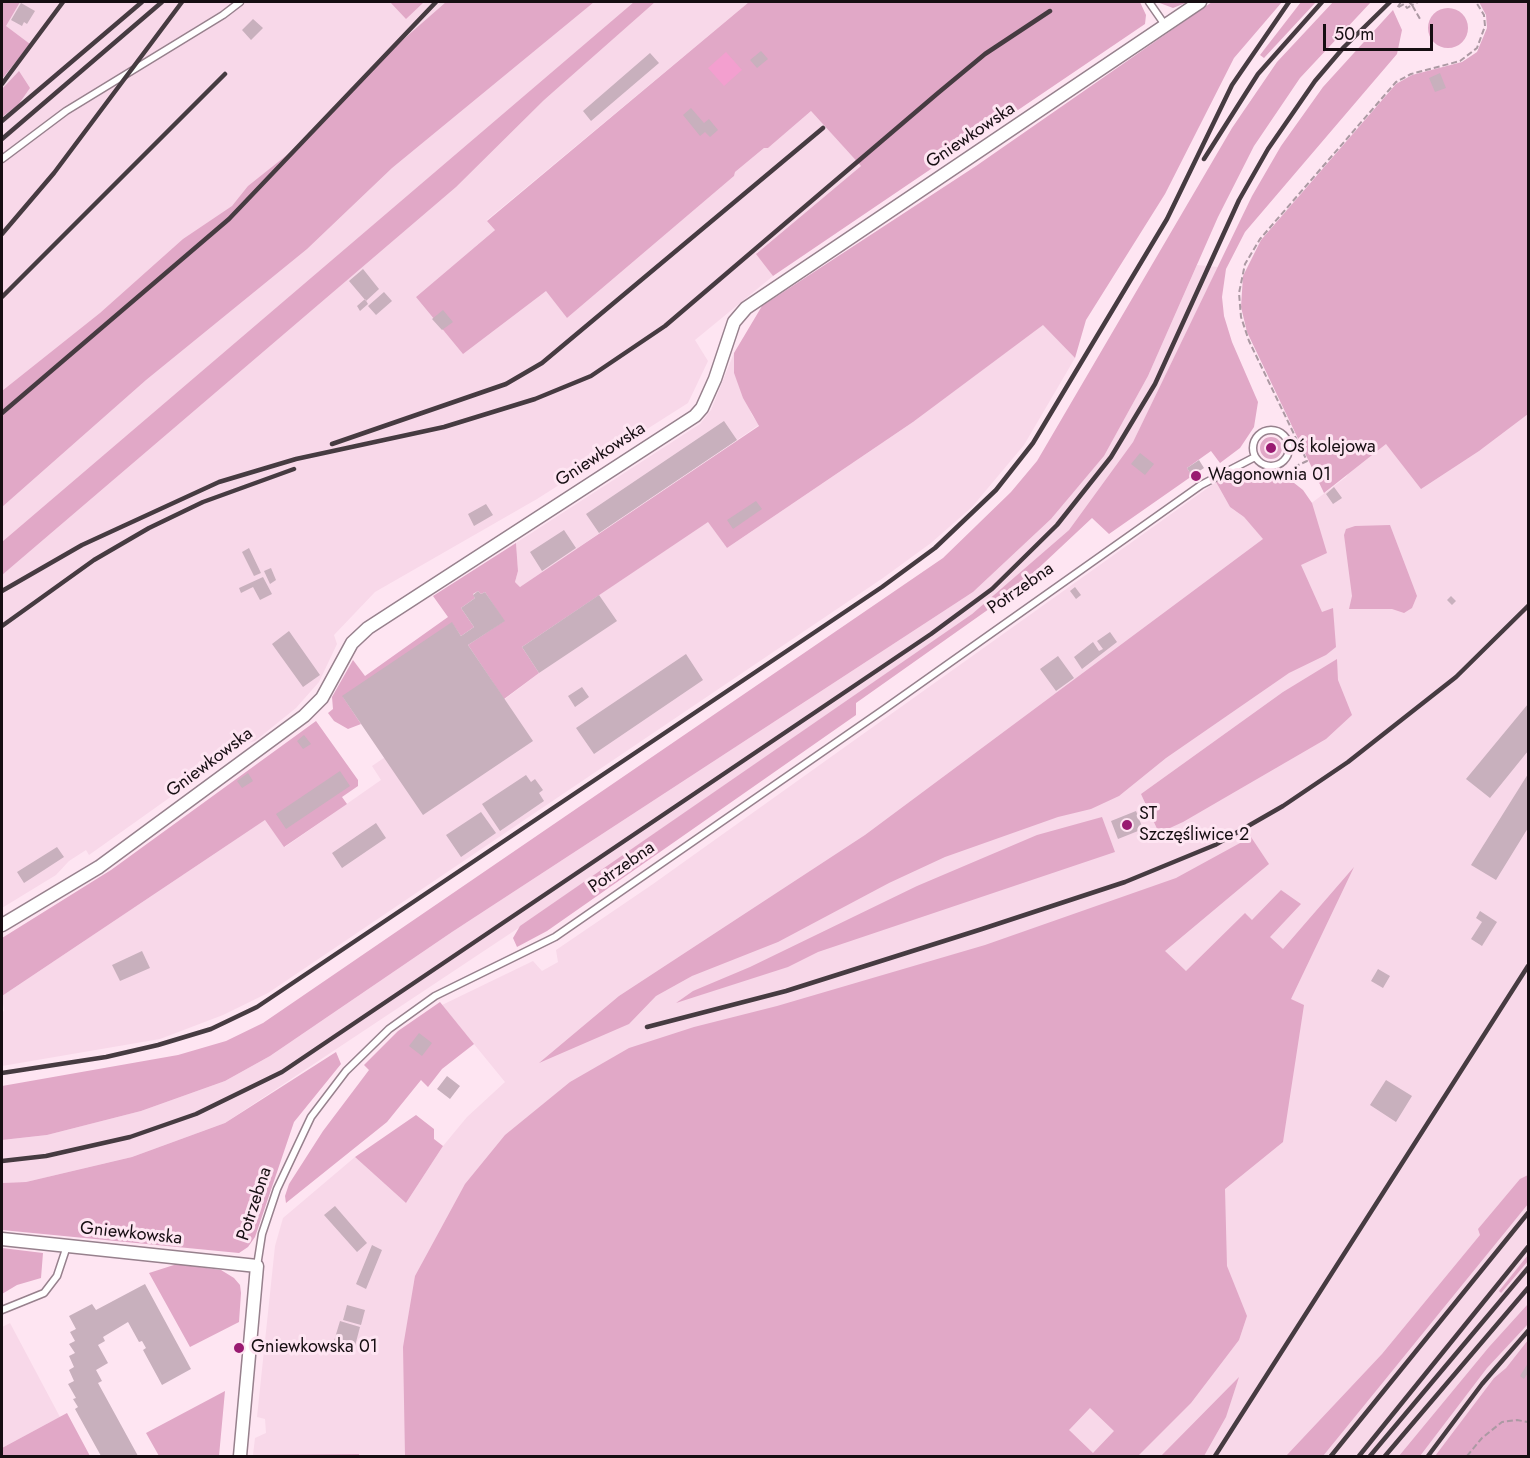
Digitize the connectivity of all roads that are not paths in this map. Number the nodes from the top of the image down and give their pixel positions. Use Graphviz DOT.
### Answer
graph roads {
  1 [pos="240,2"];
  2 [pos="1149,2"];
  3 [pos="1200,2"];
  4 [pos="1165,25"];
  5 [pos="2,159"];
  6 [pos="1255,457"];
  7 [pos="2,926"];
  8 [pos="2,1239"];
  9 [pos="67,1246"];
  10 [pos="256,1266"];
  11 [pos="2,1310"];
  12 [pos="240,1456"];
  1 -- 5 [label="lane"];
  2 -- 4 [label="lane"];
  3 -- 4 [label="street, Gniewkowska"];
  4 -- 7 [label="street, Gniewkowska"];
  6 -- 6 [label="lane"];
  6 -- 10 [label="lane, Potrzebna"];
  8 -- 9 [label="street, Gniewkowska"];
  9 -- 10 [label="street, Gniewkowska"];
  9 -- 11 [label="lane"];
  10 -- 12 [label="street, Potrzebna"];
}
